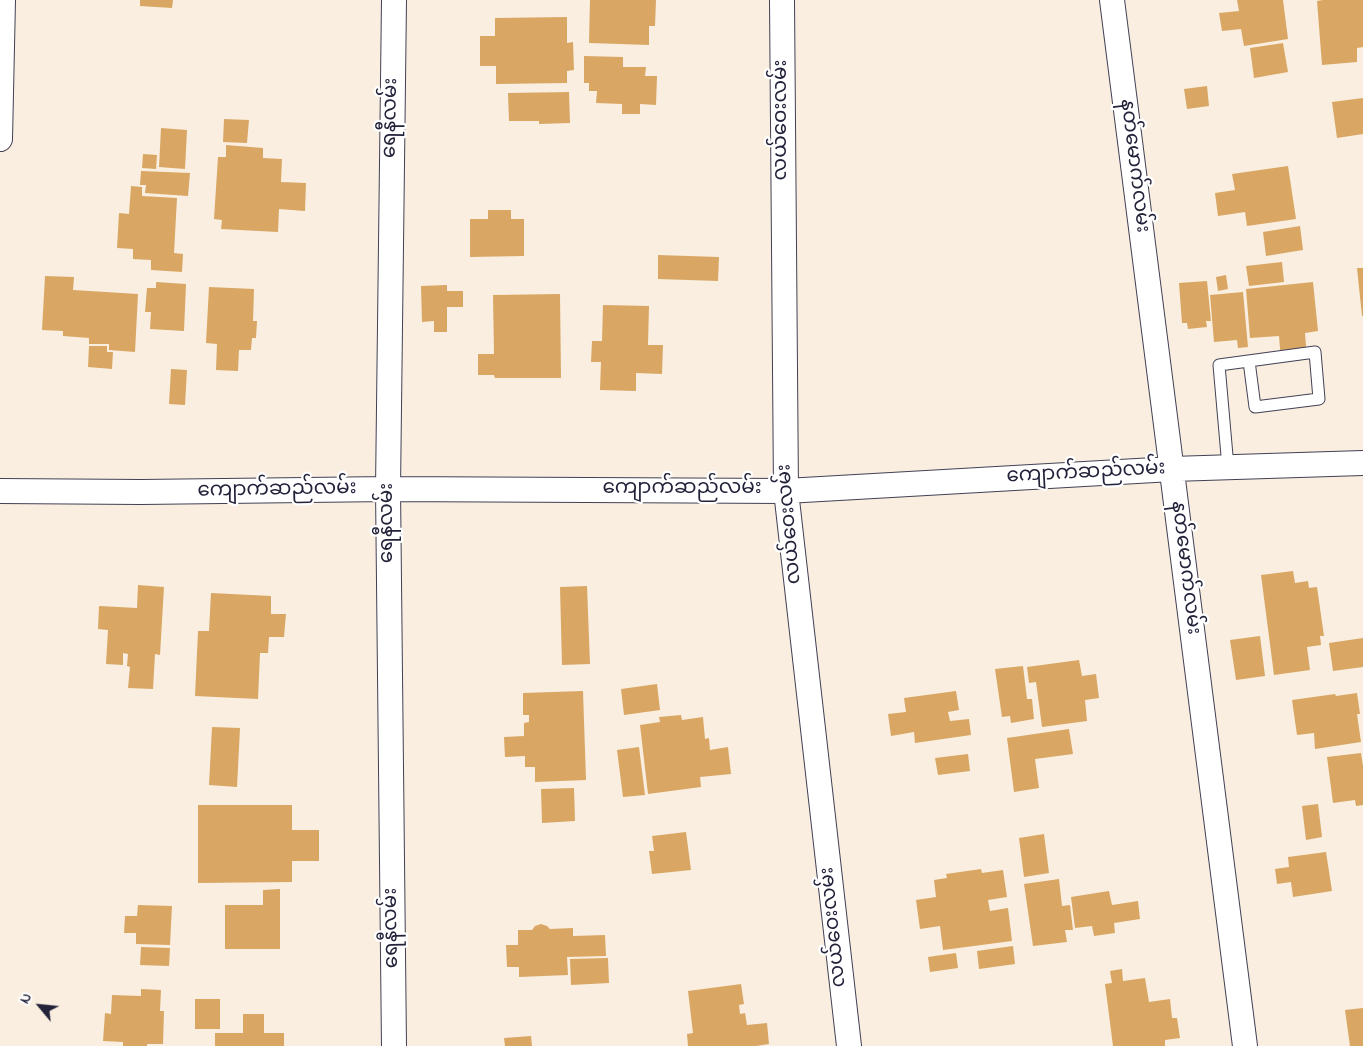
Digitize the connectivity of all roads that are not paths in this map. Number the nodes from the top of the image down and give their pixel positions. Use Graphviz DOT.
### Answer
graph roads {
  1 [pos="3,0"];
  2 [pos="394,0"];
  3 [pos="782,0"];
  4 [pos="1112,0"];
  5 [pos="0,139"];
  6 [pos="1249,361"];
  7 [pos="1363,463"];
  8 [pos="1228,467"];
  9 [pos="1172,469"];
  10 [pos="388,490"];
  11 [pos="0,491"];
  12 [pos="786,491"];
  13 [pos="394,1046"];
  14 [pos="849,1046"];
  15 [pos="1245,1046"];
  1 -- 5 [label="street"];
  2 -- 10 [label="street, ရေနီလမ်း"];
  3 -- 12 [label="street, လယ်ဝေးလမ်း"];
  4 -- 9 [label="street, နတ်မောက်လမ်း"];
  6 -- 6 [label="lane"];
  6 -- 8 [label="lane"];
  7 -- 8 [label="street, ကျောက်ဆည်လမ်း"];
  8 -- 9 [label="street, ကျောက်ဆည်လမ်း"];
  9 -- 12 [label="street, ကျောက်ဆည်လမ်း"];
  9 -- 15 [label="street, နတ်မောက်လမ်း"];
  10 -- 11 [label="street, ကျောက်ဆည်လမ်း"];
  10 -- 12 [label="street, ကျောက်ဆည်လမ်း"];
  10 -- 13 [label="street, ရေနီလမ်း"];
  12 -- 14 [label="street, လယ်ဝေးလမ်း"];
}
